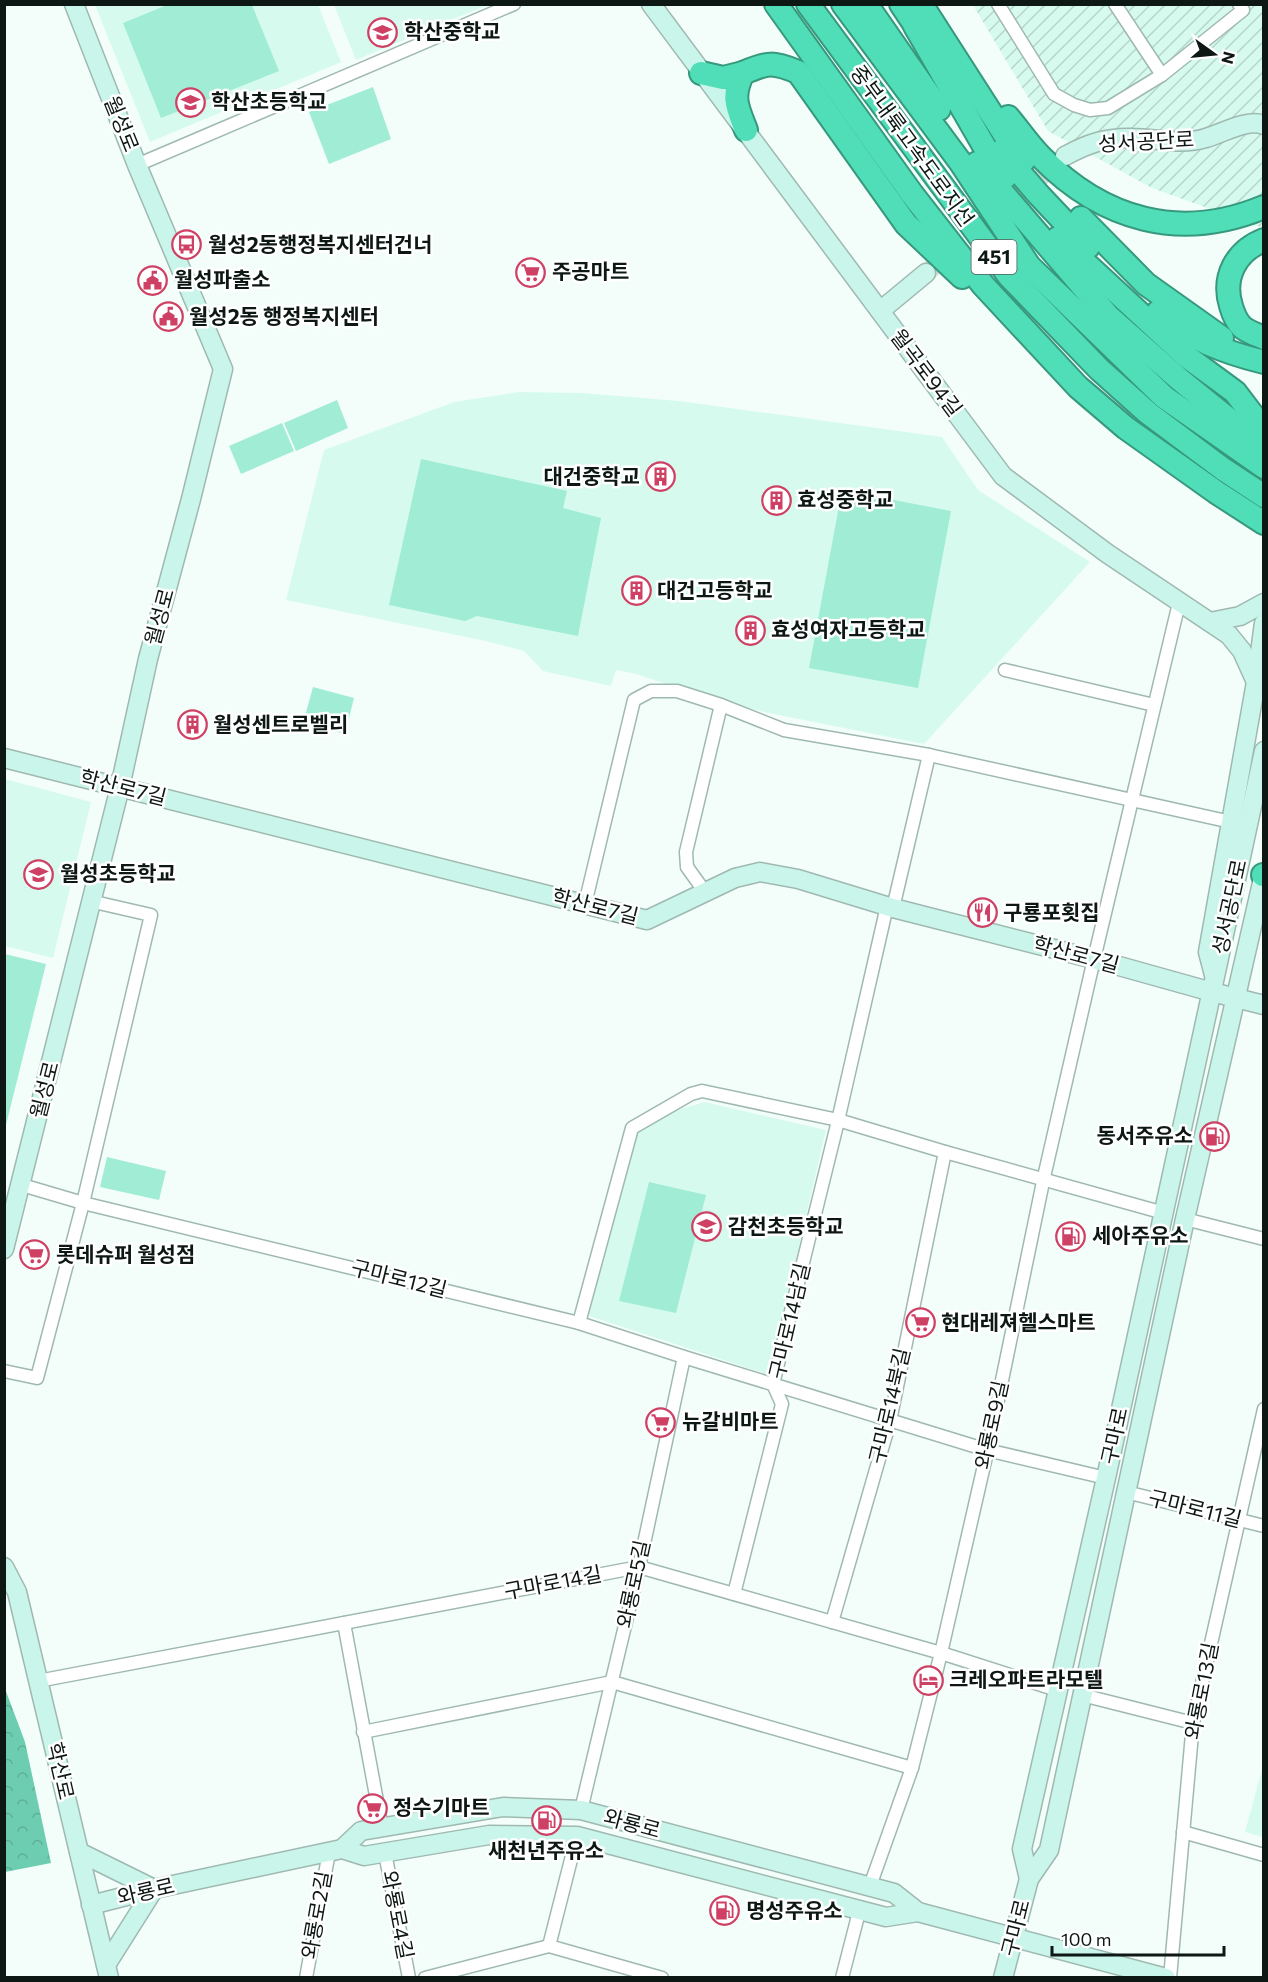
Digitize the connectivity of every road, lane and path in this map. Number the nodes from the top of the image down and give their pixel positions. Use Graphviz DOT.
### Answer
graph roads {
  1 [pos="74,4"];
  2 [pos="514,4"];
  3 [pos="651,4"];
  4 [pos="776,4"];
  5 [pos="808,4"];
  6 [pos="843,4"];
  7 [pos="866,4"];
  8 [pos="901,4"];
  9 [pos="998,4"];
  10 [pos="1114,4"];
  11 [pos="1239,4"];
  12 [pos="918,15"];
  13 [pos="945,41"];
  14 [pos="701,73"];
  15 [pos="743,73"];
  16 [pos="1162,75"];
  17 [pos="1263,125"];
  18 [pos="746,130"];
  19 [pos="1065,156"];
  20 [pos="137,165"];
  21 [pos="1263,207"];
  22 [pos="1263,240"];
  23 [pos="926,273"];
  24 [pos="880,311"];
  25 [pos="1263,338"];
  26 [pos="1263,351"];
  27 [pos="1263,362"];
  28 [pos="1078,387"];
  29 [pos="1263,430"];
  30 [pos="1228,431"];
  31 [pos="1263,442"];
  32 [pos="1263,467"];
  33 [pos="1263,496"];
  34 [pos="1263,522"];
  35 [pos="1179,603"];
  36 [pos="1263,603"];
  37 [pos="1210,622"];
  38 [pos="1263,623"];
  39 [pos="1005,670"];
  40 [pos="1256,682"];
  41 [pos="721,705"];
  42 [pos="1154,705"];
  43 [pos="1263,751"];
  44 [pos="929,755"];
  45 [pos="4,759"];
  46 [pos="120,787"];
  47 [pos="1131,800"];
  48 [pos="1231,822"];
  49 [pos="1263,875"];
  50 [pos="705,892"];
  51 [pos="90,901"];
  52 [pos="585,904"];
  53 [pos="890,907"];
  54 [pos="1094,959"];
  55 [pos="1213,986"];
  56 [pos="1236,998"];
  57 [pos="1263,1005"];
  58 [pos="838,1120"];
  59 [pos="945,1152"];
  60 [pos="1044,1180"];
  61 [pos="22,1185"];
  62 [pos="82,1203"];
  63 [pos="1164,1213"];
  64 [pos="1185,1220"];
  65 [pos="1263,1239"];
  66 [pos="4,1249"];
  67 [pos="579,1323"];
  68 [pos="684,1357"];
  69 [pos="4,1371"];
  70 [pos="773,1384"];
  71 [pos="1263,1409"];
  72 [pos="890,1421"];
  73 [pos="987,1450"];
  74 [pos="1106,1478"];
  75 [pos="1126,1492"];
  76 [pos="1239,1518"];
  77 [pos="1263,1526"];
  78 [pos="4,1567"];
  79 [pos="639,1567"];
  80 [pos="734,1594"];
  81 [pos="832,1622"];
  82 [pos="344,1623"];
  83 [pos="941,1653"];
  84 [pos="38,1681"];
  85 [pos="612,1682"];
  86 [pos="1057,1690"];
  87 [pos="1082,1695"];
  88 [pos="1192,1723"];
  89 [pos="363,1732"];
  90 [pos="912,1768"];
  91 [pos="581,1810"];
  92 [pos="382,1828"];
  93 [pos="1183,1832"];
  94 [pos="577,1836"];
  95 [pos="335,1851"];
  96 [pos="79,1852"];
  97 [pos="385,1853"];
  98 [pos="1263,1855"];
  99 [pos="1029,1879"];
  100 [pos="870,1887"];
  101 [pos="154,1889"];
  102 [pos="91,1905"];
  103 [pos="860,1908"];
  104 [pos="918,1912"];
  105 [pos="1015,1938"];
  106 [pos="549,1946"];
  107 [pos="107,1971"];
  108 [pos="306,1977"];
  109 [pos="409,1977"];
  110 [pos="425,1977"];
  111 [pos="662,1977"];
  112 [pos="842,1977"];
  113 [pos="1003,1977"];
  114 [pos="1164,1977"];
  1 -- 20 [label="main road, 월성로"];
  2 -- 20 [label="street"];
  3 -- 14 [label="main road, 월곡로94길"];
  4 -- 28 [label="highway"];
  5 -- 33 [label="highway, 중부내륙고속도로지선 / 451"];
  6 -- 30 [label="highway, 중부내륙고속도로지선 / 451"];
  7 -- 30 [label="highway"];
  8 -- 12 [label="highway"];
  9 -- 16 [label="street"];
  10 -- 16 [label="street"];
  11 -- 16 [label="street"];
  12 -- 13 [label="highway"];
  12 -- 27 [label="highway"];
  12 -- 29 [label="highway"];
  13 -- 21 [label="highway"];
  13 -- 26 [label="highway"];
  14 -- 15 [label="highway"];
  14 -- 18 [label="main road, 월곡로94길"];
  15 -- 18 [label="highway"];
  15 -- 28 [label="highway"];
  17 -- 19 [label="main road, 성서공단로"];
  18 -- 24 [label="main road, 월곡로94길"];
  20 -- 46 [label="main road, 월성로"];
  22 -- 25 [label="highway"];
  23 -- 24 [label="main road"];
  24 -- 35 [label="main road, 월곡로94길"];
  28 -- 34 [label="highway"];
  30 -- 31 [label="highway"];
  30 -- 32 [label="highway, 중부내륙고속도로지선 / 451"];
  35 -- 37 [label="main road, 월곡로94길"];
  35 -- 42 [label="street, 와룡로9길"];
  36 -- 37 [label="main road"];
  37 -- 40 [label="main road, 월곡로94길"];
  38 -- 40 [label="main road"];
  39 -- 42 [label="street"];
  40 -- 48 [label="main road"];
  41 -- 44 [label="street"];
  41 -- 50 [label="street"];
  41 -- 52 [label="street"];
  42 -- 47 [label="street, 와룡로9길"];
  43 -- 55 [label="main road, 성서공단로"];
  44 -- 47 [label="street"];
  44 -- 53 [label="street, 구마로14남길"];
  45 -- 46 [label="main road, 학산로7길"];
  46 -- 51 [label="main road, 월성로"];
  46 -- 52 [label="main road, 학산로7길"];
  47 -- 48 [label="street"];
  47 -- 54 [label="street, 와룡로9길"];
  48 -- 55 [label="main road"];
  49 -- 56 [label="main road, 성서공단로"];
  50 -- 52 [label="main road, 학산로7길"];
  50 -- 53 [label="main road, 학산로7길"];
  51 -- 61 [label="main road, 월성로"];
  51 -- 62 [label="street"];
  53 -- 54 [label="main road, 학산로7길"];
  53 -- 58 [label="street, 구마로14남길"];
  54 -- 55 [label="main road, 학산로7길"];
  54 -- 60 [label="street, 와룡로9길"];
  55 -- 56 [label="main road, 학산로7길"];
  55 -- 63 [label="main road, 구마로"];
  56 -- 57 [label="main road, 학산로7길"];
  56 -- 64 [label="main road, 구마로"];
  58 -- 59 [label="street"];
  58 -- 67 [label="street"];
  58 -- 70 [label="street, 구마로14남길"];
  59 -- 60 [label="street"];
  59 -- 72 [label="street, 구마로14북길"];
  60 -- 63 [label="street"];
  60 -- 73 [label="street, 와룡로9길"];
  61 -- 62 [label="street, 구마로12길"];
  61 -- 66 [label="main road, 월성로"];
  62 -- 67 [label="street, 구마로12길"];
  62 -- 69 [label="street"];
  63 -- 74 [label="main road, 구마로"];
  64 -- 65 [label="street"];
  64 -- 75 [label="main road, 구마로"];
  67 -- 68 [label="street, 구마로12길"];
  68 -- 70 [label="street, 구마로12길"];
  68 -- 79 [label="street, 와룡로5길"];
  70 -- 72 [label="street, 구마로12길"];
  70 -- 80 [label="street, 구마로14남길"];
  71 -- 76 [label="street, 와룡로13길"];
  72 -- 73 [label="street, 구마로12길"];
  72 -- 81 [label="street, 구마로14북길"];
  73 -- 74 [label="street, 구마로12길"];
  73 -- 83 [label="street, 와룡로9길"];
  74 -- 86 [label="main road, 구마로"];
  75 -- 76 [label="street, 구마로11길"];
  75 -- 87 [label="main road, 구마로"];
  76 -- 77 [label="street, 구마로11길"];
  76 -- 88 [label="street, 와룡로13길"];
  78 -- 84 [label="main road, 학산로"];
  79 -- 80 [label="street, 구마로14길"];
  79 -- 82 [label="street, 구마로14길"];
  79 -- 85 [label="street, 와룡로5길"];
  80 -- 81 [label="street, 구마로14길"];
  81 -- 83 [label="street, 구마로14길"];
  82 -- 84 [label="street, 구마로14길"];
  82 -- 89 [label="street"];
  83 -- 86 [label="street, 구마로14길"];
  83 -- 90 [label="street, 와룡로9길"];
  84 -- 96 [label="main road, 학산로"];
  85 -- 89 [label="street"];
  85 -- 90 [label="street"];
  85 -- 91 [label="street, 와룡로5길"];
  86 -- 99 [label="main road, 구마로"];
  87 -- 88 [label="street"];
  87 -- 99 [label="main road, 구마로"];
  88 -- 93 [label="street, 와룡로13길"];
  89 -- 92 [label="street"];
  90 -- 100 [label="street, 와룡로9길"];
  91 -- 92 [label="main road, 와룡로"];
  91 -- 100 [label="main road, 와룡로"];
  92 -- 95 [label="main road, 와룡로"];
  93 -- 98 [label="street"];
  93 -- 114 [label="street, 와룡로13길"];
  94 -- 97 [label="main road, 와룡로"];
  94 -- 103 [label="main road, 와룡로"];
  94 -- 106 [label="street"];
  95 -- 97 [label="main road, 와룡로"];
  95 -- 101 [label="main road, 와룡로"];
  95 -- 108 [label="street, 와룡로2길"];
  96 -- 101 [label="main road"];
  96 -- 102 [label="main road, 학산로"];
  97 -- 109 [label="street, 와룡로4길"];
  99 -- 105 [label="main road, 구마로"];
  100 -- 104 [label="main road, 와룡로"];
  101 -- 102 [label="main road, 와룡로"];
  101 -- 107 [label="main road"];
  102 -- 107 [label="main road, 학산로"];
  103 -- 104 [label="main road, 와룡로"];
  103 -- 112 [label="street"];
  104 -- 105 [label="main road, 와룡로"];
  105 -- 113 [label="main road, 구마로"];
  105 -- 114 [label="main road, 와룡로"];
  106 -- 110 [label="street"];
  106 -- 111 [label="street"];
}
